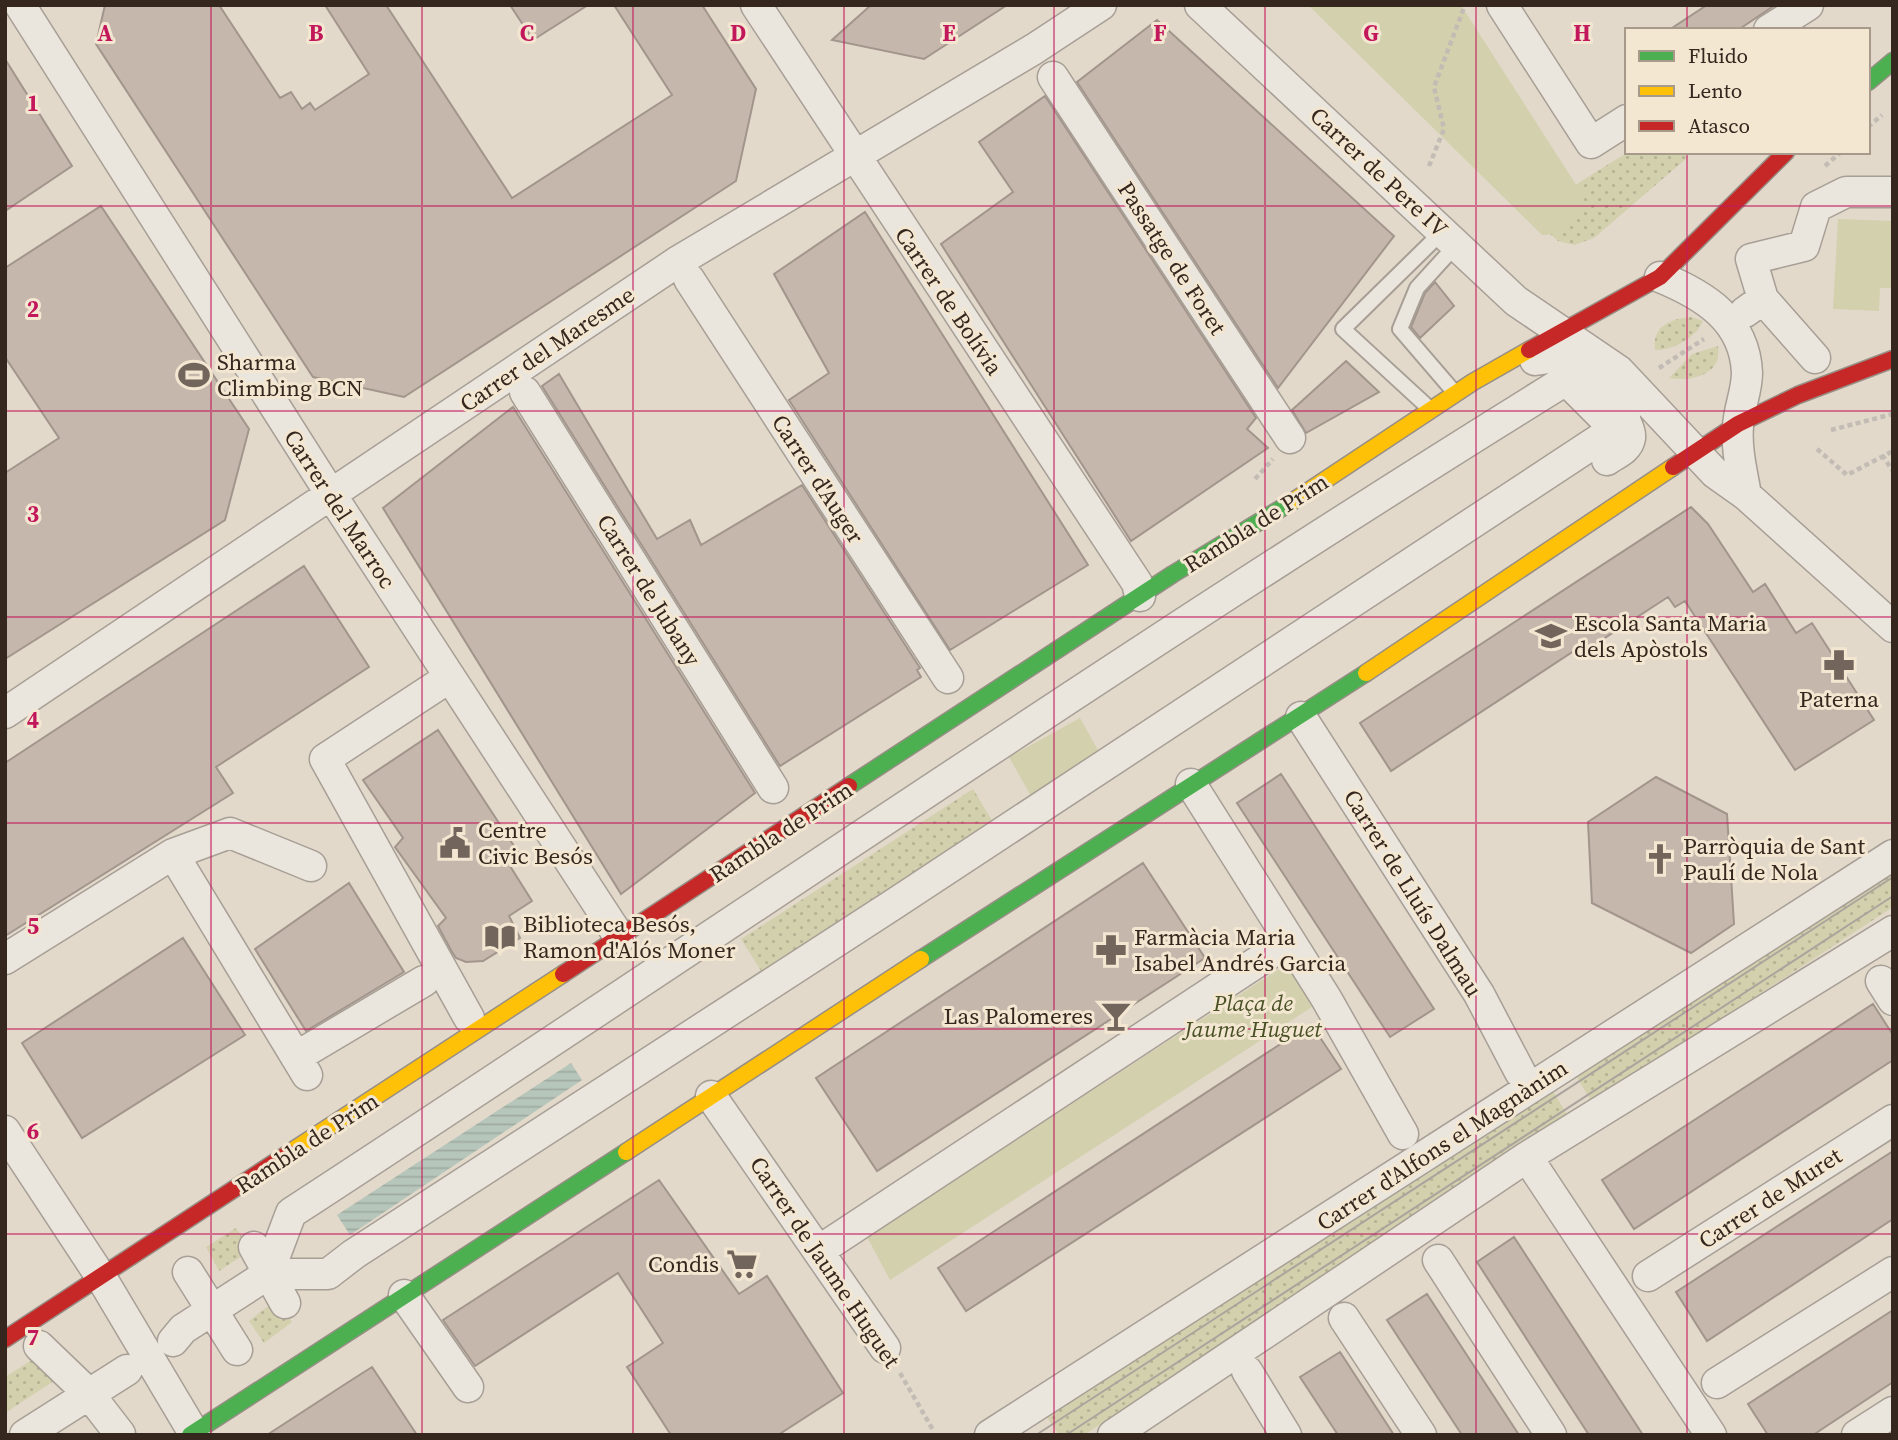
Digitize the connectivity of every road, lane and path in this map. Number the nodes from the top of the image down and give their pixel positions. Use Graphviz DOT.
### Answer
graph roads {
  1 [pos="20,5"];
  2 [pos="756,5"];
  3 [pos="1101,5"];
  4 [pos="1200,5"];
  5 [pos="1465,5"];
  6 [pos="1502,5"];
  7 [pos="1808,5"];
  8 [pos="1772,28"];
  9 [pos="1893,61"];
  10 [pos="1053,77"];
  11 [pos="1870,80"];
  12 [pos="1625,121"];
  13 [pos="1784,154"];
  14 [pos="853,156"];
  15 [pos="1429,166"];
  16 [pos="1893,192"];
  17 [pos="1450,238"];
  18 [pos="1660,277"];
  19 [pos="689,279"];
  20 [pos="1562,333"];
  21 [pos="1708,336"];
  22 [pos="1815,358"];
  23 [pos="1893,359"];
  24 [pos="1535,360"];
  25 [pos="1652,373"];
  26 [pos="525,392"];
  27 [pos="1456,394"];
  28 [pos="1432,410"];
  29 [pos="1893,414"];
  30 [pos="1620,423"];
  31 [pos="1738,424"];
  32 [pos="1831,430"];
  33 [pos="1290,438"];
  34 [pos="1817,449"];
  35 [pos="1893,451"];
  36 [pos="1695,453"];
  37 [pos="1882,455"];
  38 [pos="1606,460"];
  39 [pos="1893,471"];
  40 [pos="330,493"];
  41 [pos="1746,495"];
  42 [pos="1140,596"];
  43 [pos="1893,627"];
  44 [pos="450,677"];
  45 [pos="948,678"];
  46 [pos="5,713"];
  47 [pos="1301,717"];
  48 [pos="1191,784"];
  49 [pos="773,788"];
  50 [pos="173,854"];
  51 [pos="1893,855"];
  52 [pos="312,866"];
  53 [pos="1893,931"];
  54 [pos="620,938"];
  55 [pos="1289,942"];
  56 [pos="5,959"];
  57 [pos="424,981"];
  58 [pos="469,1017"];
  59 [pos="1520,1072"];
  60 [pos="711,1096"];
  61 [pos="1893,1120"];
  62 [pos="5,1131"];
  63 [pos="1403,1134"];
  64 [pos="1527,1157"];
  65 [pos="254,1247"];
  66 [pos="820,1250"];
  67 [pos="1438,1260"];
  68 [pos="188,1272"];
  69 [pos="1893,1272"];
  70 [pos="268,1274"];
  71 [pos="1648,1276"];
  72 [pos="101,1277"];
  73 [pos="404,1295"];
  74 [pos="285,1303"];
  75 [pos="211,1311"];
  76 [pos="1344,1318"];
  77 [pos="5,1339"];
  78 [pos="160,1345"];
  79 [pos="39,1346"];
  80 [pos="885,1348"];
  81 [pos="237,1350"];
  82 [pos="1247,1371"];
  83 [pos="1717,1383"];
  84 [pos="468,1387"];
  85 [pos="89,1394"];
  86 [pos="1891,1418"];
  87 [pos="933,1430"];
  88 [pos="120,1434"];
  89 [pos="193,1434"];
  90 [pos="25,1435"];
  91 [pos="990,1435"];
  92 [pos="1113,1435"];
  93 [pos="1286,1435"];
  94 [pos="1421,1435"];
  95 [pos="1552,1435"];
  96 [pos="1711,1435"];
  97 [pos="1857,1435"];
  1 -- 40 [label="street, Carrer del Marroc"];
  2 -- 14 [label="street, Carrer de Bolívia"];
  3 -- 14 [label="street, Carrer del Maresme"];
  4 -- 17 [label="street, Carrer de Pere IV"];
  5 -- 15 [label="path"];
  6 -- 12 [label="street"];
  7 -- 8 [label="street"];
  9 -- 11 [label="main road"];
  10 -- 33 [label="street, Passatge de Foret"];
  13 -- 18 [label="main road, Rambla de Prim"];
  14 -- 40 [label="street, Carrer del Maresme"];
  14 -- 42 [label="street, Carrer de Bolívia"];
  16 -- 22 [label="street"];
  17 -- 20 [label="street, Carrer de Pere IV"];
  17 -- 27 [label="lane"];
  17 -- 28 [label="lane"];
  18 -- 20 [label="main road, Rambla de Prim"];
  18 -- 31 [label="street"];
  19 -- 45 [label="street, Carrer d'Auger"];
  20 -- 27 [label="main road, Rambla de Prim"];
  20 -- 36 [label="street"];
  21 -- 25 [label="path"];
  23 -- 31 [label="main road"];
  24 -- 30 [label="street"];
  26 -- 49 [label="street, Carrer de Jubany"];
  27 -- 28 [label="main road, Rambla de Prim"];
  28 -- 42 [label="main road, Rambla de Prim"];
  29 -- 32 [label="path"];
  30 -- 38 [label="street"];
  30 -- 70 [label="street"];
  30 -- 70 [label="street, Rambla de Prim"];
  31 -- 36 [label="main road"];
  31 -- 41 [label="street"];
  34 -- 37 [label="path"];
  35 -- 37 [label="path"];
  36 -- 41 [label="street"];
  36 -- 47 [label="main road"];
  37 -- 39 [label="path"];
  40 -- 44 [label="street, Carrer del Marroc"];
  40 -- 46 [label="street, Carrer del Maresme"];
  41 -- 43 [label="street"];
  42 -- 54 [label="main road, Rambla de Prim"];
  44 -- 54 [label="street, Carrer del Marroc"];
  44 -- 58 [label="street"];
  47 -- 48 [label="main road"];
  47 -- 59 [label="street, Carrer de Lluís Dalmau"];
  48 -- 55 [label="street"];
  48 -- 60 [label="main road"];
  50 -- 52 [label="street"];
  50 -- 56 [label="street"];
  50 -- 57 [label="street"];
  51 -- 91 [label="street, Carrer d'Alfons el Magnànim"];
  53 -- 64 [label="street"];
  54 -- 72 [label="main road, Rambla de Prim"];
  55 -- 63 [label="street"];
  55 -- 66 [label="street"];
  60 -- 66 [label="street, Carrer de Jaume Huguet"];
  60 -- 73 [label="main road"];
  61 -- 71 [label="street, Carrer de Muret"];
  62 -- 72 [label="street"];
  64 -- 92 [label="street"];
  64 -- 96 [label="street"];
  65 -- 70 [label="street"];
  66 -- 80 [label="street, Carrer de Jaume Huguet"];
  67 -- 95 [label="street"];
  68 -- 75 [label="street"];
  69 -- 83 [label="street"];
  70 -- 74 [label="street"];
  70 -- 75 [label="street"];
  72 -- 77 [label="main road, Rambla de Prim"];
  72 -- 78 [label="street"];
  73 -- 84 [label="street"];
  73 -- 89 [label="main road"];
  75 -- 78 [label="street"];
  75 -- 81 [label="street"];
  76 -- 94 [label="street"];
  78 -- 85 [label="street"];
  78 -- 89 [label="street"];
  79 -- 85 [label="street"];
  80 -- 87 [label="path, Carrer de Jaume Huguet"];
  82 -- 93 [label="street"];
  85 -- 88 [label="street"];
  85 -- 90 [label="street"];
  86 -- 97 [label="street"];
}
